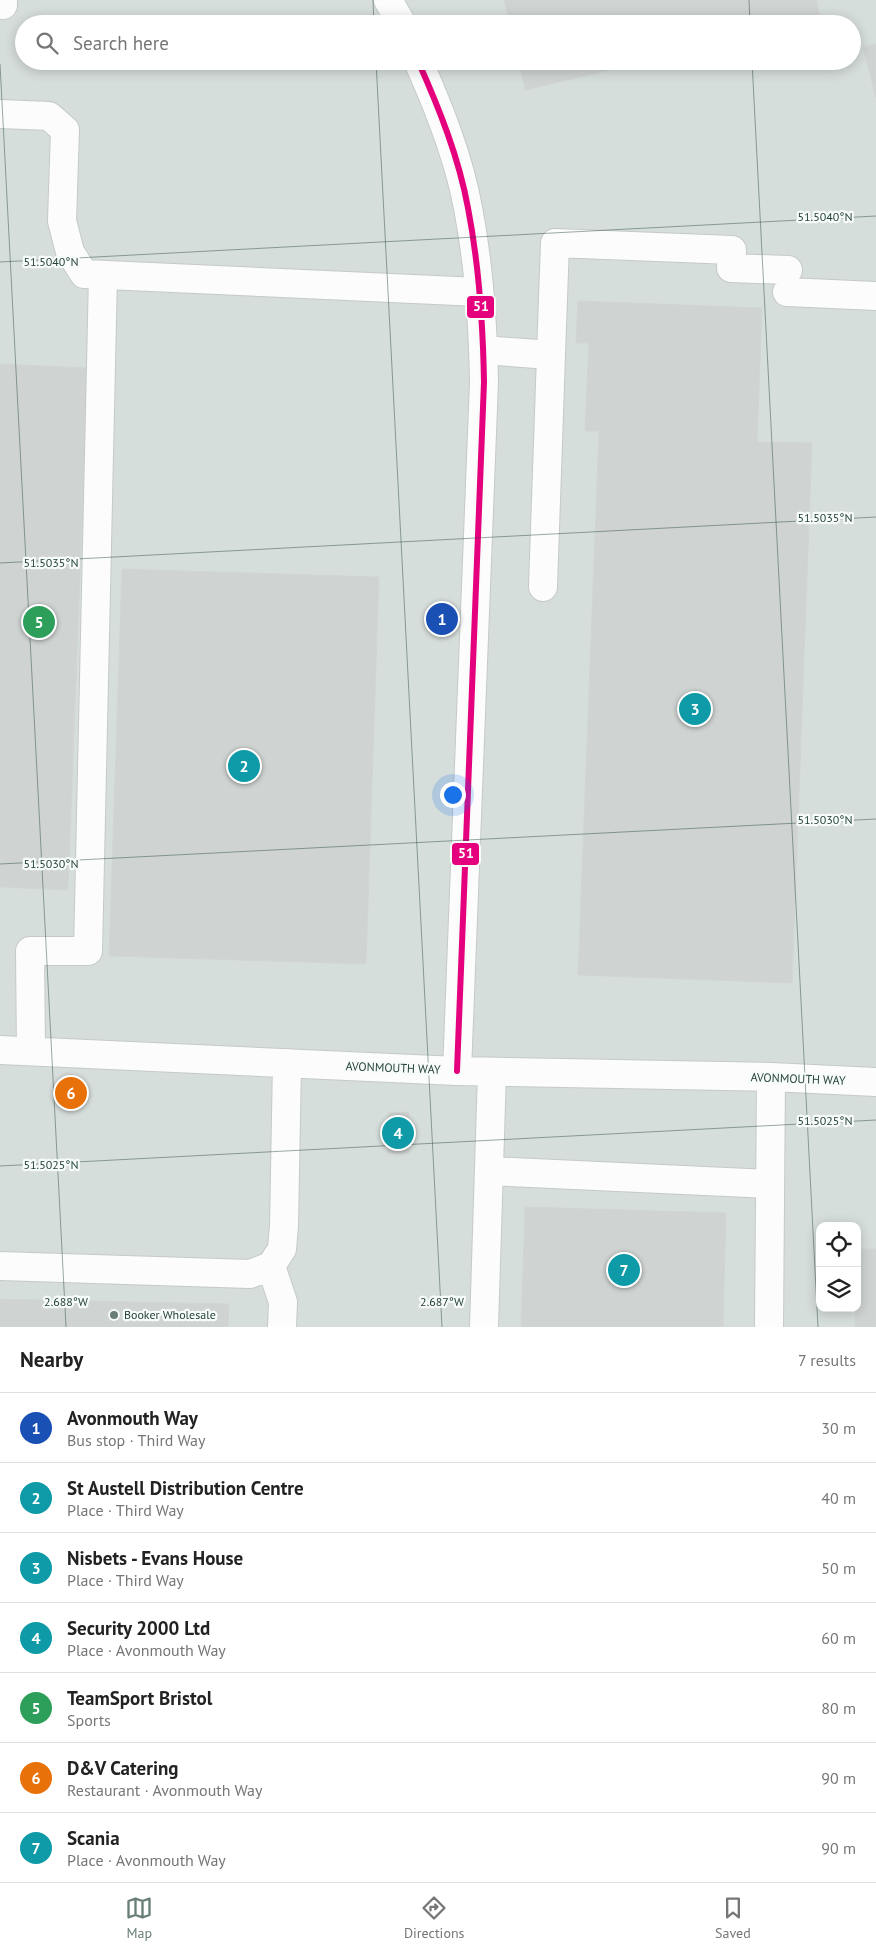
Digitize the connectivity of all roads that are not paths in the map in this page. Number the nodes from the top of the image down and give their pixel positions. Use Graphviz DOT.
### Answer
graph roads {
  1 [pos="388,0"];
  2 [pos="397,15"];
  3 [pos="422,70"];
  4 [pos="0,114"];
  5 [pos="103,275"];
  6 [pos="479,292"];
  7 [pos="876,296"];
  8 [pos="483,350"];
  9 [pos="551,355"];
  10 [pos="543,586"];
  11 [pos="0,1050"];
  12 [pos="31,1051"];
  13 [pos="287,1063"];
  14 [pos="457,1071"];
  15 [pos="492,1072"];
  16 [pos="876,1075"];
  17 [pos="771,1077"];
  18 [pos="876,1082"];
  19 [pos="489,1171"];
  20 [pos="770,1184"];
  21 [pos="0,1266"];
  22 [pos="271,1266"];
  23 [pos="282,1327"];
  24 [pos="484,1327"];
  25 [pos="768,1327"];
  1 -- 2 [label="street"];
  3 -- 6 [label="street"];
  4 -- 5 [label="street"];
  5 -- 6 [label="street"];
  5 -- 12 [label="street"];
  6 -- 8 [label="street"];
  7 -- 9 [label="street"];
  8 -- 9 [label="street"];
  8 -- 14 [label="street"];
  9 -- 10 [label="street"];
  11 -- 12 [label="street, AVONMOUTH WAY"];
  12 -- 13 [label="street, AVONMOUTH WAY"];
  13 -- 14 [label="street, AVONMOUTH WAY"];
  13 -- 22 [label="street"];
  14 -- 15 [label="street, AVONMOUTH WAY"];
  15 -- 17 [label="street, AVONMOUTH WAY"];
  15 -- 19 [label="street"];
  16 -- 18 [label="street"];
  17 -- 18 [label="street, AVONMOUTH WAY"];
  17 -- 20 [label="street"];
  19 -- 20 [label="street"];
  19 -- 24 [label="street"];
  20 -- 25 [label="street"];
  21 -- 22 [label="street"];
  22 -- 23 [label="street"];
}
